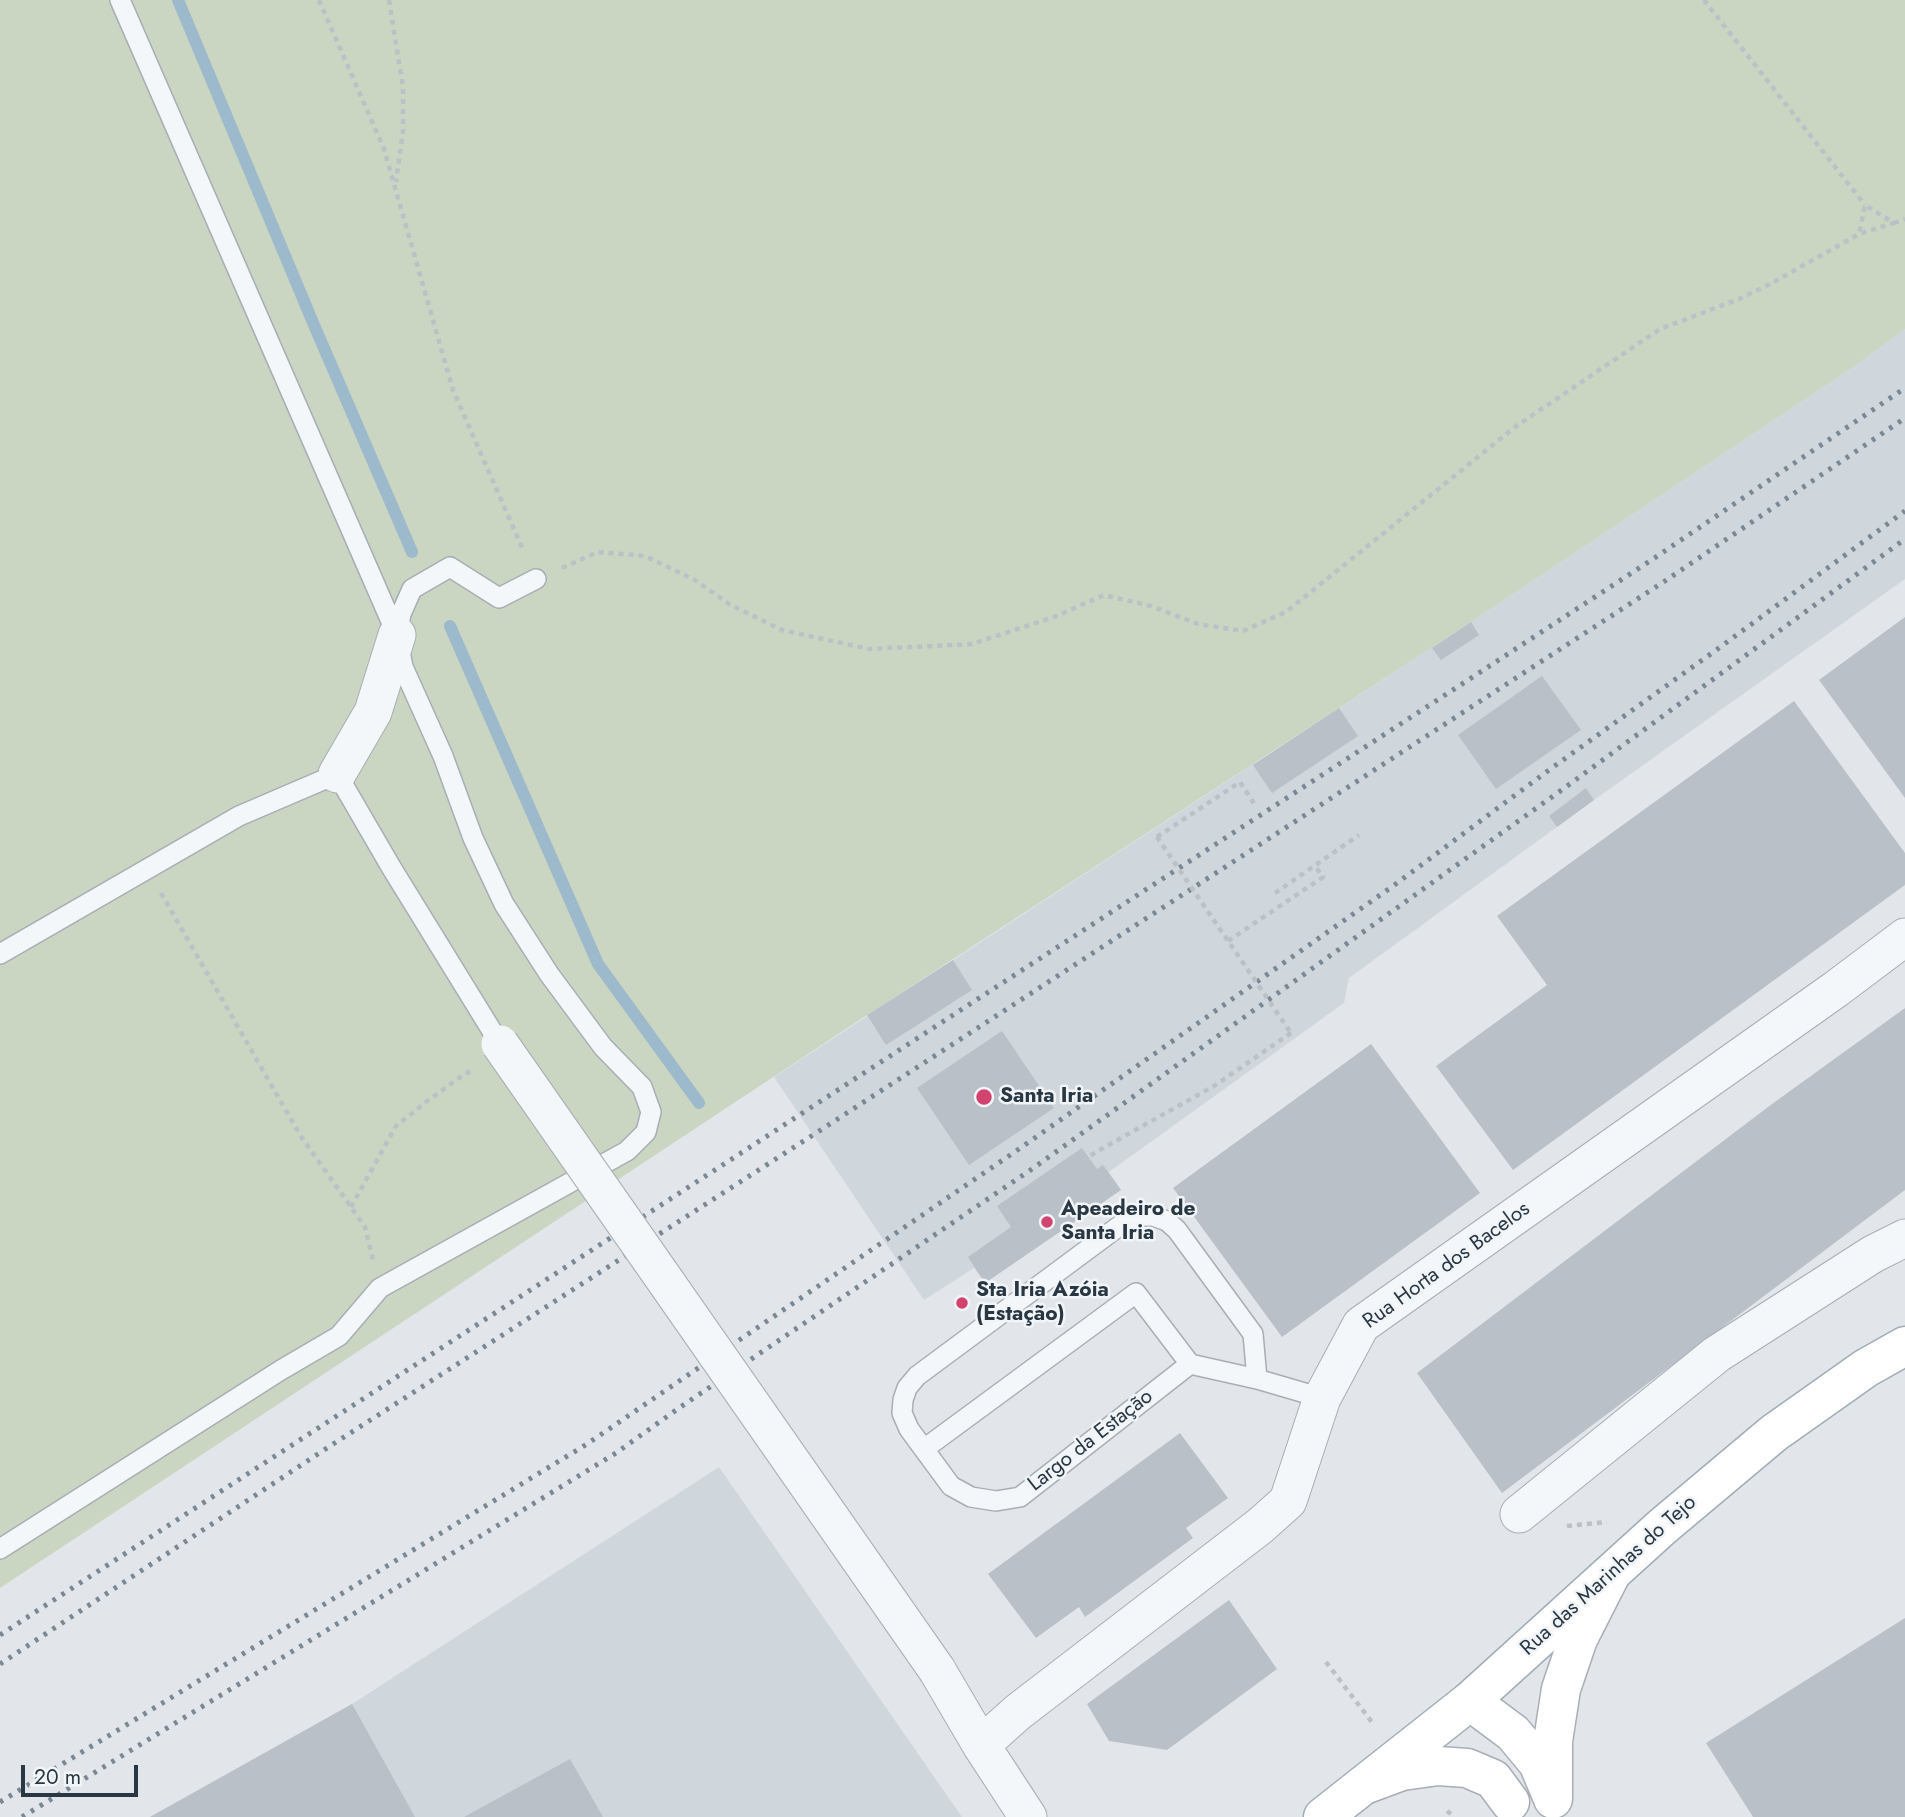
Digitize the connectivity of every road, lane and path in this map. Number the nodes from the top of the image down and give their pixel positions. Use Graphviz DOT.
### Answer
graph roads {
  1 [pos="120,0"];
  2 [pos="318,0"];
  3 [pos="389,0"];
  4 [pos="1704,0"];
  5 [pos="395,186"];
  6 [pos="1865,205"];
  7 [pos="1905,219"];
  8 [pos="1894,223"];
  9 [pos="1859,234"];
  10 [pos="536,579"];
  11 [pos="397,635"];
  12 [pos="337,774"];
  13 [pos="1255,805"];
  14 [pos="1359,835"];
  15 [pos="1315,866"];
  16 [pos="147,870"];
  17 [pos="1275,893"];
  18 [pos="1905,937"];
  19 [pos="1228,941"];
  20 [pos="0,954"];
  21 [pos="500,1044"];
  22 [pos="463,1075"];
  23 [pos="351,1207"];
  24 [pos="1905,1238"];
  25 [pos="1098,1244"];
  26 [pos="380,1288"];
  27 [pos="1905,1346"];
  28 [pos="1190,1364"];
  29 [pos="1257,1379"];
  30 [pos="1322,1398"];
  31 [pos="924,1449"];
  32 [pos="1519,1514"];
  33 [pos="0,1549"];
  34 [pos="1613,1571"];
  35 [pos="1326,1662"];
  36 [pos="1469,1701"];
  37 [pos="1374,1725"];
  38 [pos="981,1745"];
  39 [pos="1363,1786"];
  40 [pos="1553,1808"];
  41 [pos="1513,1810"];
  42 [pos="1447,1811"];
  43 [pos="1028,1817"];
  44 [pos="1323,1817"];
  45 [pos="1455,1817"];
  1 -- 11 [label="lane"];
  2 -- 5 [label="path"];
  3 -- 5 [label="path"];
  4 -- 6 [label="path"];
  5 -- 10 [label="path"];
  6 -- 8 [label="path"];
  6 -- 9 [label="path"];
  7 -- 8 [label="path"];
  8 -- 9 [label="path"];
  9 -- 10 [label="path"];
  10 -- 11 [label="lane"];
  11 -- 12 [label="street"];
  11 -- 26 [label="lane"];
  12 -- 16 [label="lane"];
  12 -- 21 [label="lane"];
  13 -- 19 [label="path, bridge"];
  14 -- 15 [label="path"];
  15 -- 17 [label="path"];
  15 -- 19 [label="path"];
  16 -- 20 [label="lane"];
  16 -- 23 [label="path"];
  18 -- 30 [label="street, Rua Horta dos Bacelos"];
  19 -- 25 [label="path, bridge"];
  21 -- 38 [label="street, bridge"];
  22 -- 23 [label="path"];
  23 -- 26 [label="path"];
  24 -- 32 [label="street"];
  25 -- 29 [label="lane, Largo da Estação"];
  25 -- 31 [label="lane, Largo da Estação"];
  26 -- 33 [label="lane"];
  27 -- 34 [label="main road, Rua das Marinhas do Tejo"];
  28 -- 29 [label="lane"];
  28 -- 31 [label="lane, Largo da Estação"];
  28 -- 31 [label="lane"];
  29 -- 30 [label="lane"];
  30 -- 38 [label="street, Rua Horta dos Bacelos"];
  34 -- 36 [label="main road, Rua das Marinhas do Tejo"];
  34 -- 40 [label="main road"];
  35 -- 37 [label="path"];
  36 -- 39 [label="main road, Rua das Marinhas do Tejo"];
  36 -- 40 [label="main road"];
  36 -- 41 [label="main road"];
  38 -- 43 [label="street"];
  39 -- 41 [label="main road"];
  39 -- 44 [label="main road, Rua das Marinhas do Tejo"];
  42 -- 45 [label="path"];
}
